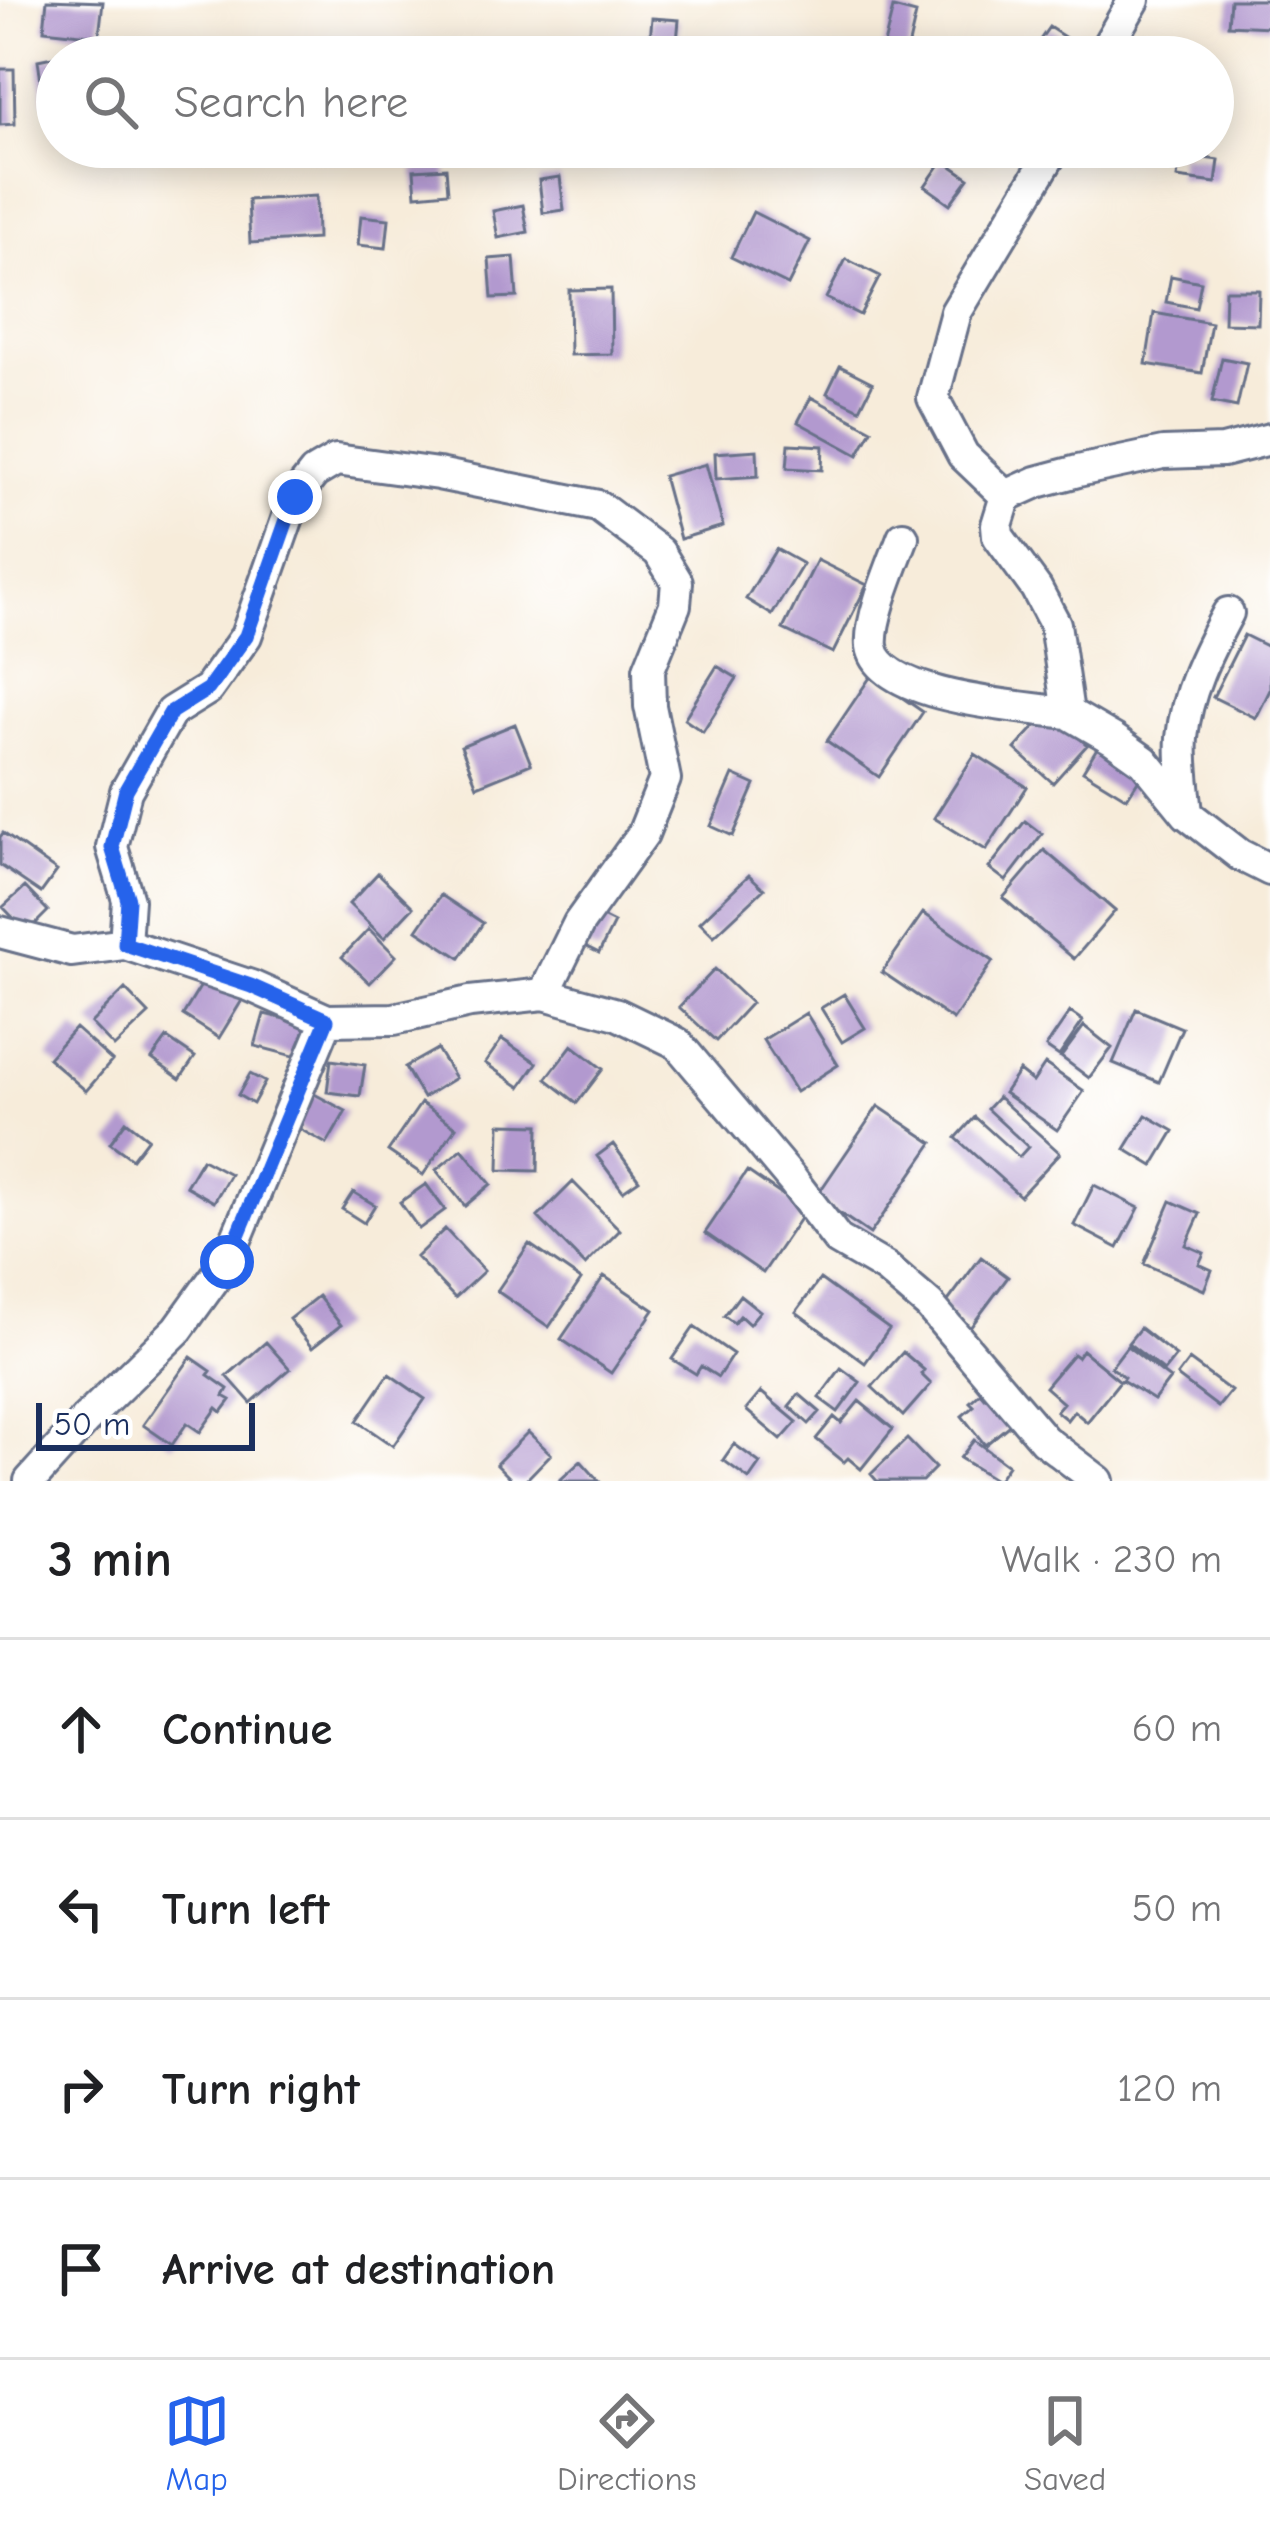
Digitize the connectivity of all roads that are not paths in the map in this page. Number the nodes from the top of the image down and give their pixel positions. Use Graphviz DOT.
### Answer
graph roads {
  1 [pos="1134,0"];
  2 [pos="1113,36"];
  3 [pos="1042,168"];
  4 [pos="1270,439"];
  5 [pos="1006,496"];
  6 [pos="903,538"];
  7 [pos="1228,613"];
  8 [pos="1068,712"];
  9 [pos="1187,814"];
  10 [pos="1270,870"];
  11 [pos="0,932"];
  12 [pos="125,944"];
  13 [pos="544,994"];
  14 [pos="327,1020"];
  15 [pos="30,1481"];
  16 [pos="1098,1481"];
  1 -- 2 [label="street"];
  3 -- 5 [label="street"];
  4 -- 5 [label="street"];
  5 -- 8 [label="street"];
  6 -- 8 [label="street"];
  7 -- 9 [label="street"];
  8 -- 9 [label="street"];
  9 -- 10 [label="street"];
  11 -- 12 [label="street"];
  12 -- 13 [label="street"];
  12 -- 14 [label="street"];
  13 -- 14 [label="street"];
  13 -- 16 [label="street"];
  14 -- 15 [label="street"];
}
